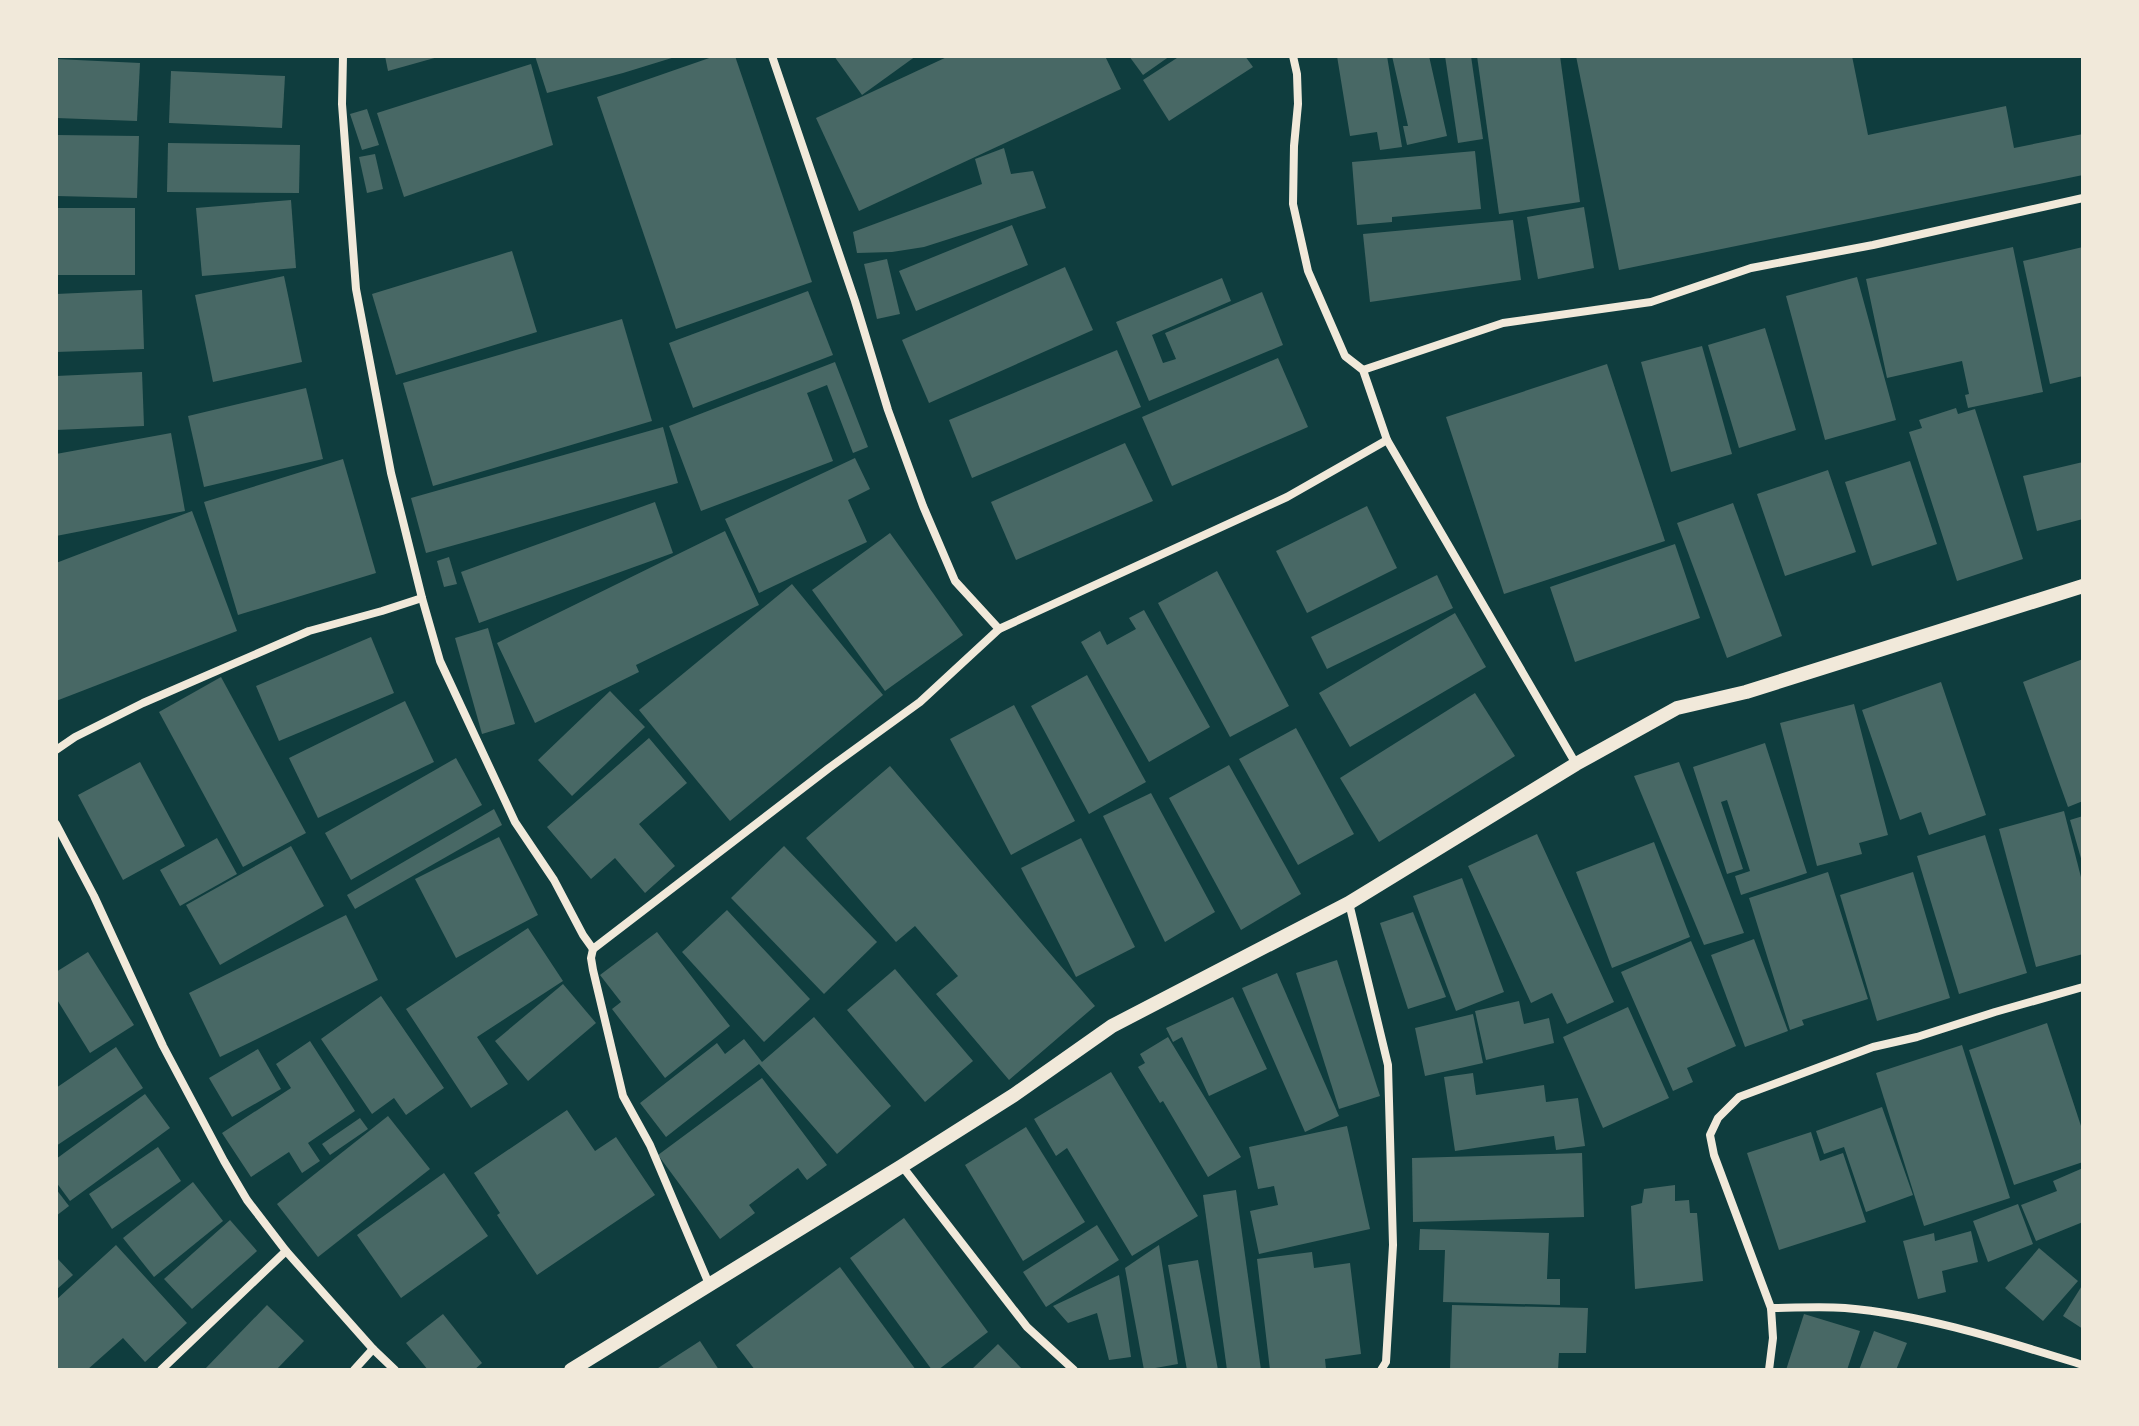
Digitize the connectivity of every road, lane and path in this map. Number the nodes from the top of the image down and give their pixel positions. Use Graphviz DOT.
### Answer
graph roads {
  1 [pos="343,56"];
  2 [pos="772,56"];
  3 [pos="1293,56"];
  4 [pos="2083,198"];
  5 [pos="1363,370"];
  6 [pos="1387,440"];
  7 [pos="2083,586"];
  8 [pos="422,598"];
  9 [pos="999,629"];
  10 [pos="56,750"];
  11 [pos="1576,764"];
  12 [pos="56,824"];
  13 [pos="1349,903"];
  14 [pos="593,949"];
  15 [pos="2083,987"];
  16 [pos="902,1166"];
  17 [pos="286,1251"];
  18 [pos="709,1284"];
  19 [pos="1771,1308"];
  20 [pos="373,1349"];
  21 [pos="2083,1365"];
  22 [pos="161,1370"];
  23 [pos="354,1370"];
  24 [pos="395,1370"];
  25 [pos="571,1370"];
  26 [pos="1074,1370"];
  27 [pos="1381,1370"];
  28 [pos="1769,1370"];
  1 -- 8 [label="street"];
  2 -- 9 [label="street"];
  3 -- 5 [label="street"];
  4 -- 5 [label="street"];
  5 -- 6 [label="street"];
  6 -- 9 [label="street"];
  6 -- 11 [label="street"];
  7 -- 11 [label="street"];
  8 -- 10 [label="street"];
  8 -- 14 [label="street"];
  9 -- 14 [label="street"];
  11 -- 13 [label="street"];
  12 -- 17 [label="street"];
  13 -- 16 [label="street"];
  13 -- 27 [label="street"];
  14 -- 18 [label="street"];
  15 -- 19 [label="street"];
  16 -- 18 [label="street"];
  16 -- 26 [label="street"];
  17 -- 20 [label="street"];
  17 -- 22 [label="street"];
  18 -- 25 [label="street"];
  19 -- 21 [label="street"];
  19 -- 28 [label="street"];
  20 -- 23 [label="street"];
  20 -- 24 [label="street"];
}
